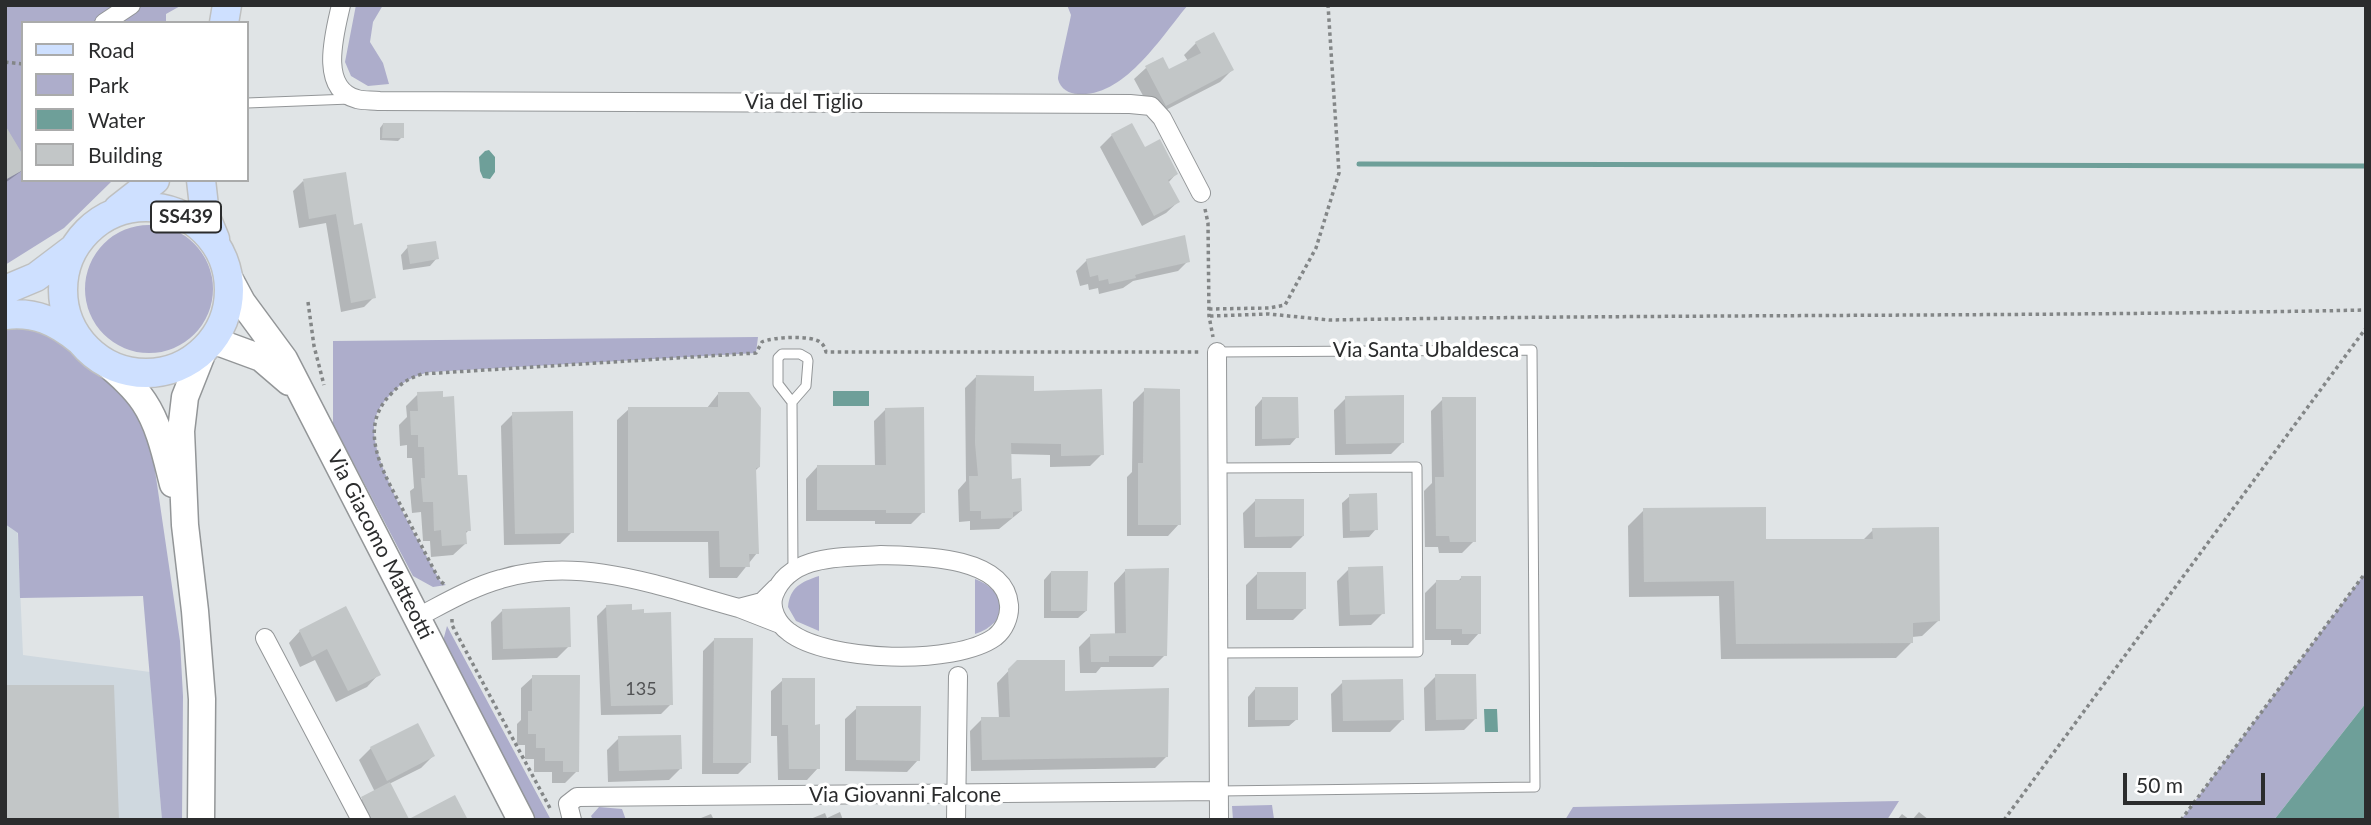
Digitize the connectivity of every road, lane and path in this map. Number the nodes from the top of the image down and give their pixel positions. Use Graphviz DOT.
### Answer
graph roads {
  1 [pos="131,5"];
  2 [pos="341,5"];
  3 [pos="1328,5"];
  4 [pos="107,21"];
  5 [pos="356,99"];
  6 [pos="248,103"];
  7 [pos="152,182"];
  8 [pos="201,182"];
  9 [pos="1201,193"];
  10 [pos="110,214"];
  11 [pos="73,249"];
  12 [pos="226,268"];
  13 [pos="5,290"];
  14 [pos="308,302"];
  15 [pos="1209,309"];
  16 [pos="2366,310"];
  17 [pos="5,315"];
  18 [pos="1209,316"];
  19 [pos="2366,328"];
  20 [pos="773,338"];
  21 [pos="81,342"];
  22 [pos="208,345"];
  23 [pos="827,352"];
  24 [pos="1217,352"];
  25 [pos="106,363"];
  26 [pos="318,401"];
  27 [pos="792,402"];
  28 [pos="1217,468"];
  29 [pos="185,525"];
  30 [pos="793,570"];
  31 [pos="2366,572"];
  32 [pos="452,584"];
  33 [pos="778,585"];
  34 [pos="739,608"];
  35 [pos="458,610"];
  36 [pos="418,617"];
  37 [pos="780,624"];
  38 [pos="265,638"];
  39 [pos="974,647"];
  40 [pos="1218,653"];
  41 [pos="927,655"];
  42 [pos="958,676"];
  43 [pos="1219,791"];
  44 [pos="956,795"];
  45 [pos="201,820"];
  46 [pos="361,820"];
  47 [pos="522,820"];
  48 [pos="557,820"];
  49 [pos="572,820"];
  50 [pos="956,820"];
  51 [pos="1219,820"];
  52 [pos="2004,820"];
  53 [pos="2181,820"];
  1 -- 4 [label="street"];
  2 -- 5 [label="street"];
  3 -- 15 [label="path"];
  5 -- 6 [label="lane"];
  5 -- 9 [label="street, Via del Tiglio"];
  7 -- 10 [label="main road"];
  8 -- 12 [label="main road"];
  9 -- 15 [label="path"];
  10 -- 11 [label="main road, SS439"];
  10 -- 12 [label="main road, SS439"];
  11 -- 13 [label="main road"];
  11 -- 21 [label="main road, SS439"];
  12 -- 22 [label="main road"];
  12 -- 26 [label="main road, Via Giacomo Matteotti"];
  14 -- 26 [label="path"];
  15 -- 18 [label="path"];
  16 -- 18 [label="path"];
  17 -- 21 [label="main road"];
  18 -- 24 [label="path"];
  19 -- 52 [label="path"];
  20 -- 32 [label="path"];
  21 -- 25 [label="main road, SS439"];
  22 -- 25 [label="main road, SS439"];
  22 -- 26 [label="main road"];
  22 -- 29 [label="main road"];
  23 -- 24 [label="path"];
  24 -- 28 [label="street"];
  24 -- 43 [label="lane, Via Santa Ubaldesca"];
  25 -- 29 [label="main road"];
  26 -- 36 [label="main road, Via Giacomo Matteotti"];
  27 -- 27 [label="lane"];
  27 -- 30 [label="lane"];
  28 -- 40 [label="street"];
  28 -- 40 [label="lane"];
  29 -- 45 [label="main road"];
  30 -- 33 [label="street"];
  30 -- 39 [label="street"];
  31 -- 53 [label="path"];
  33 -- 34 [label="street"];
  33 -- 37 [label="street"];
  34 -- 36 [label="street"];
  34 -- 37 [label="street"];
  35 -- 48 [label="path"];
  36 -- 47 [label="main road, Via Giacomo Matteotti"];
  37 -- 41 [label="street"];
  38 -- 46 [label="street"];
  39 -- 41 [label="street"];
  39 -- 42 [label="street"];
  40 -- 43 [label="street"];
  41 -- 42 [label="street"];
  42 -- 44 [label="street"];
  43 -- 44 [label="street, Via Giovanni Falcone"];
  43 -- 51 [label="street"];
  44 -- 49 [label="street, Via Giovanni Falcone"];
  44 -- 50 [label="street"];
}
